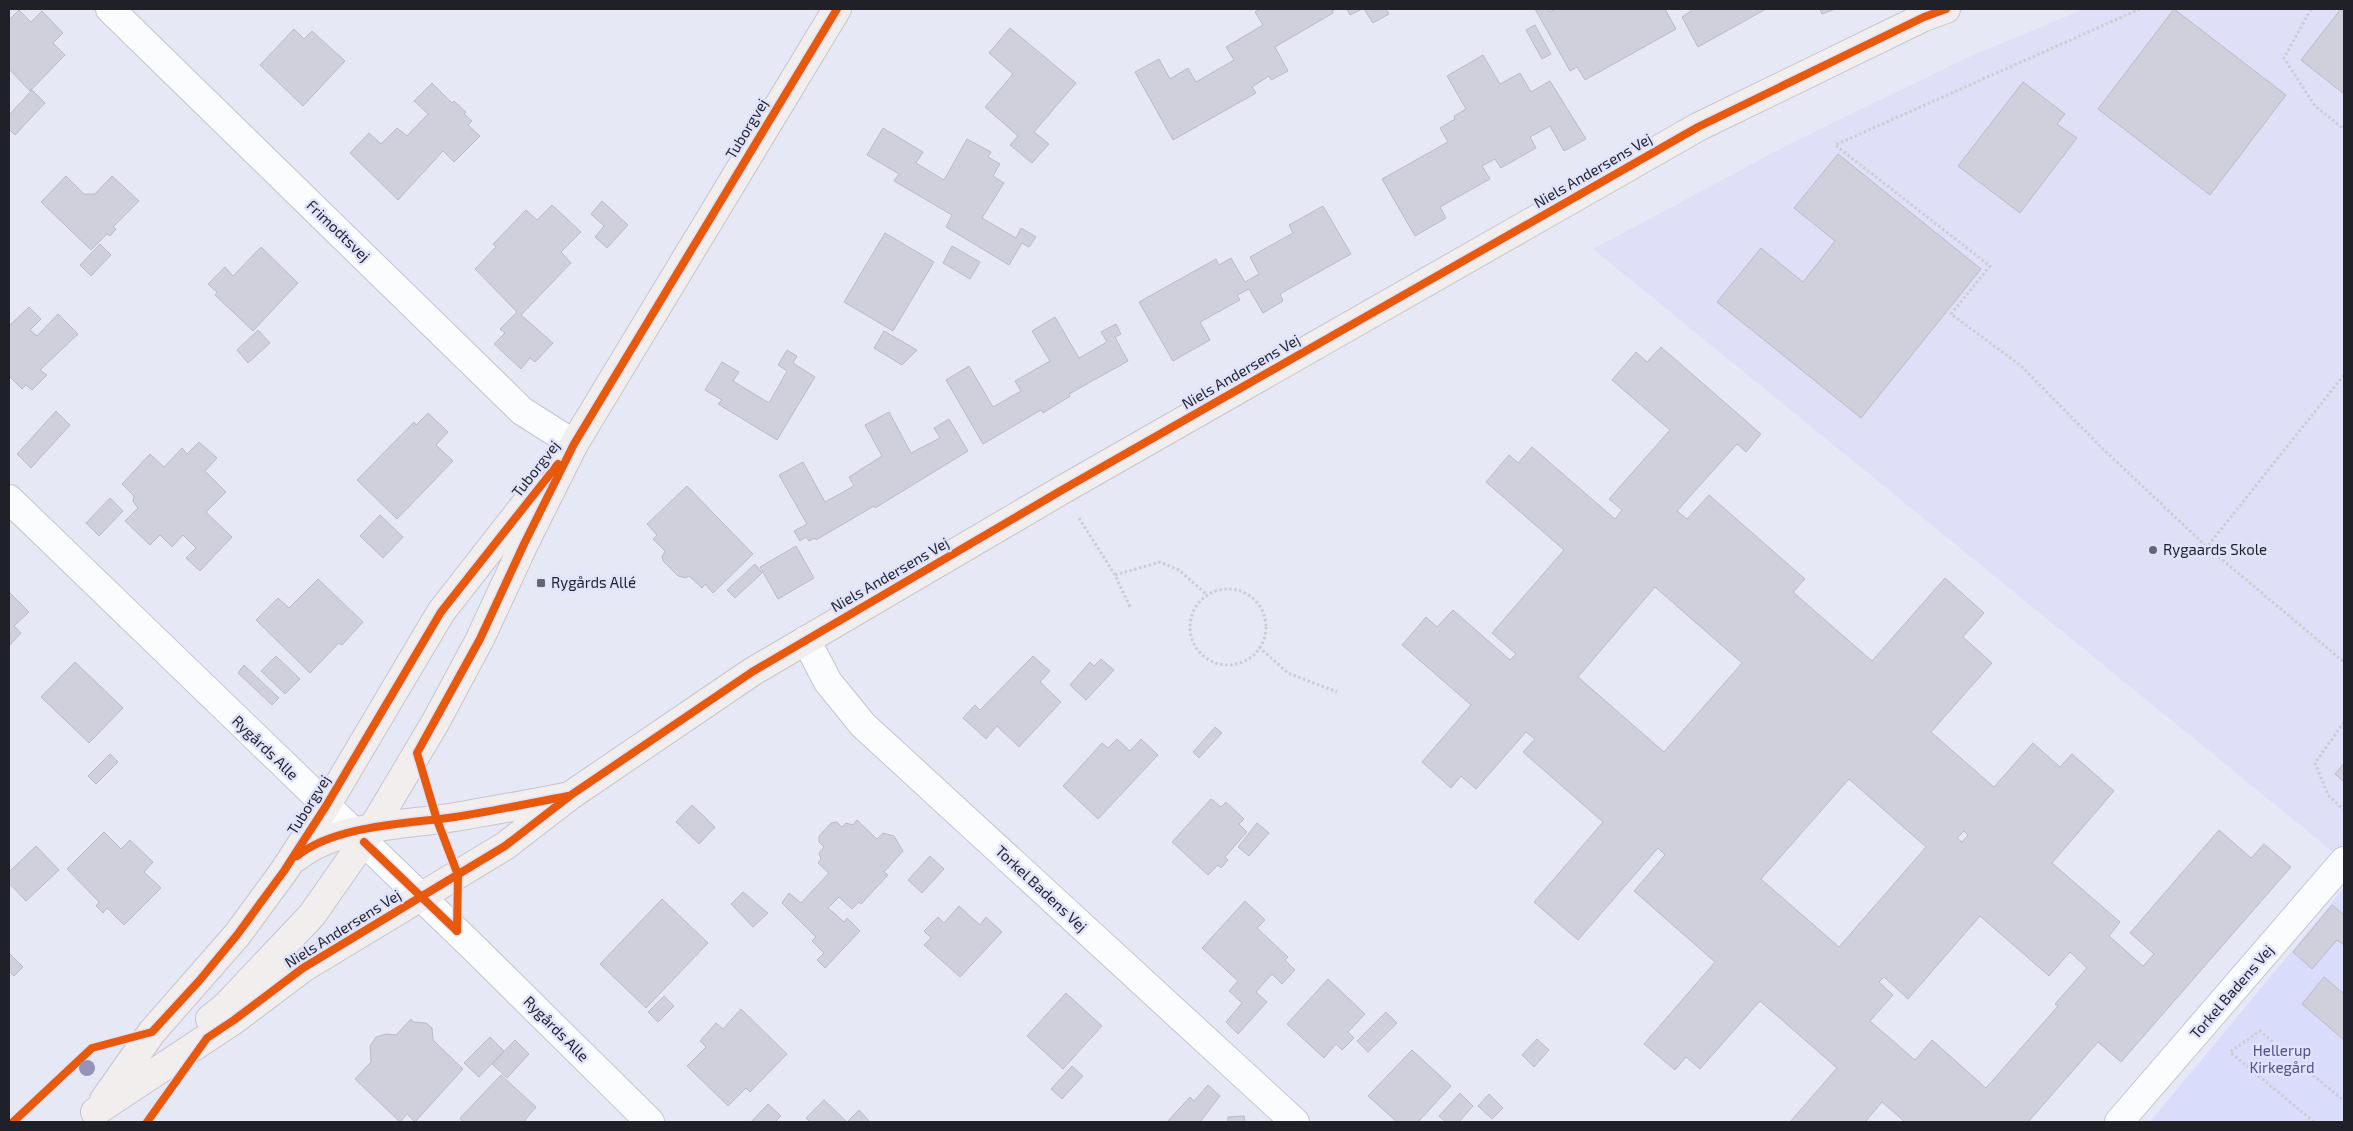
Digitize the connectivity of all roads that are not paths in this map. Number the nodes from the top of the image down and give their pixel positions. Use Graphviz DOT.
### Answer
graph roads {
  1 [pos="110,9"];
  2 [pos="836,9"];
  3 [pos="1929,12"];
  4 [pos="574,444"];
  5 [pos="9,499"];
  6 [pos="806,640"];
  7 [pos="571,795"];
  8 [pos="326,806"];
  9 [pos="363,834"];
  10 [pos="2344,861"];
  11 [pos="290,862"];
  12 [pos="421,897"];
  13 [pos="89,1117"];
  14 [pos="650,1122"];
  15 [pos="1295,1122"];
  16 [pos="2119,1122"];
  1 -- 4 [label="street, Frimodtsvej"];
  2 -- 4 [label="street, Tuborgvej"];
  3 -- 6 [label="street, Niels Andersens Vej"];
  4 -- 8 [label="street, Tuborgvej"];
  4 -- 9 [label="street, Tuborgvej"];
  5 -- 8 [label="street, Rygårds Alle"];
  6 -- 7 [label="street, Niels Andersens Vej"];
  6 -- 15 [label="street, Torkel Badens Vej"];
  7 -- 9 [label="street, Niels Andersens Vej"];
  7 -- 12 [label="street, Niels Andersens Vej"];
  8 -- 9 [label="street, Rygårds Alle"];
  8 -- 11 [label="street, Tuborgvej"];
  9 -- 11 [label="street, Niels Andersens Vej"];
  9 -- 12 [label="street, Rygårds Alle"];
  9 -- 13 [label="street, Tuborgvej"];
  10 -- 16 [label="street, Torkel Badens Vej"];
  11 -- 13 [label="street, Tuborgvej"];
  12 -- 13 [label="street, Niels Andersens Vej"];
  12 -- 14 [label="street, Rygårds Alle"];
}
